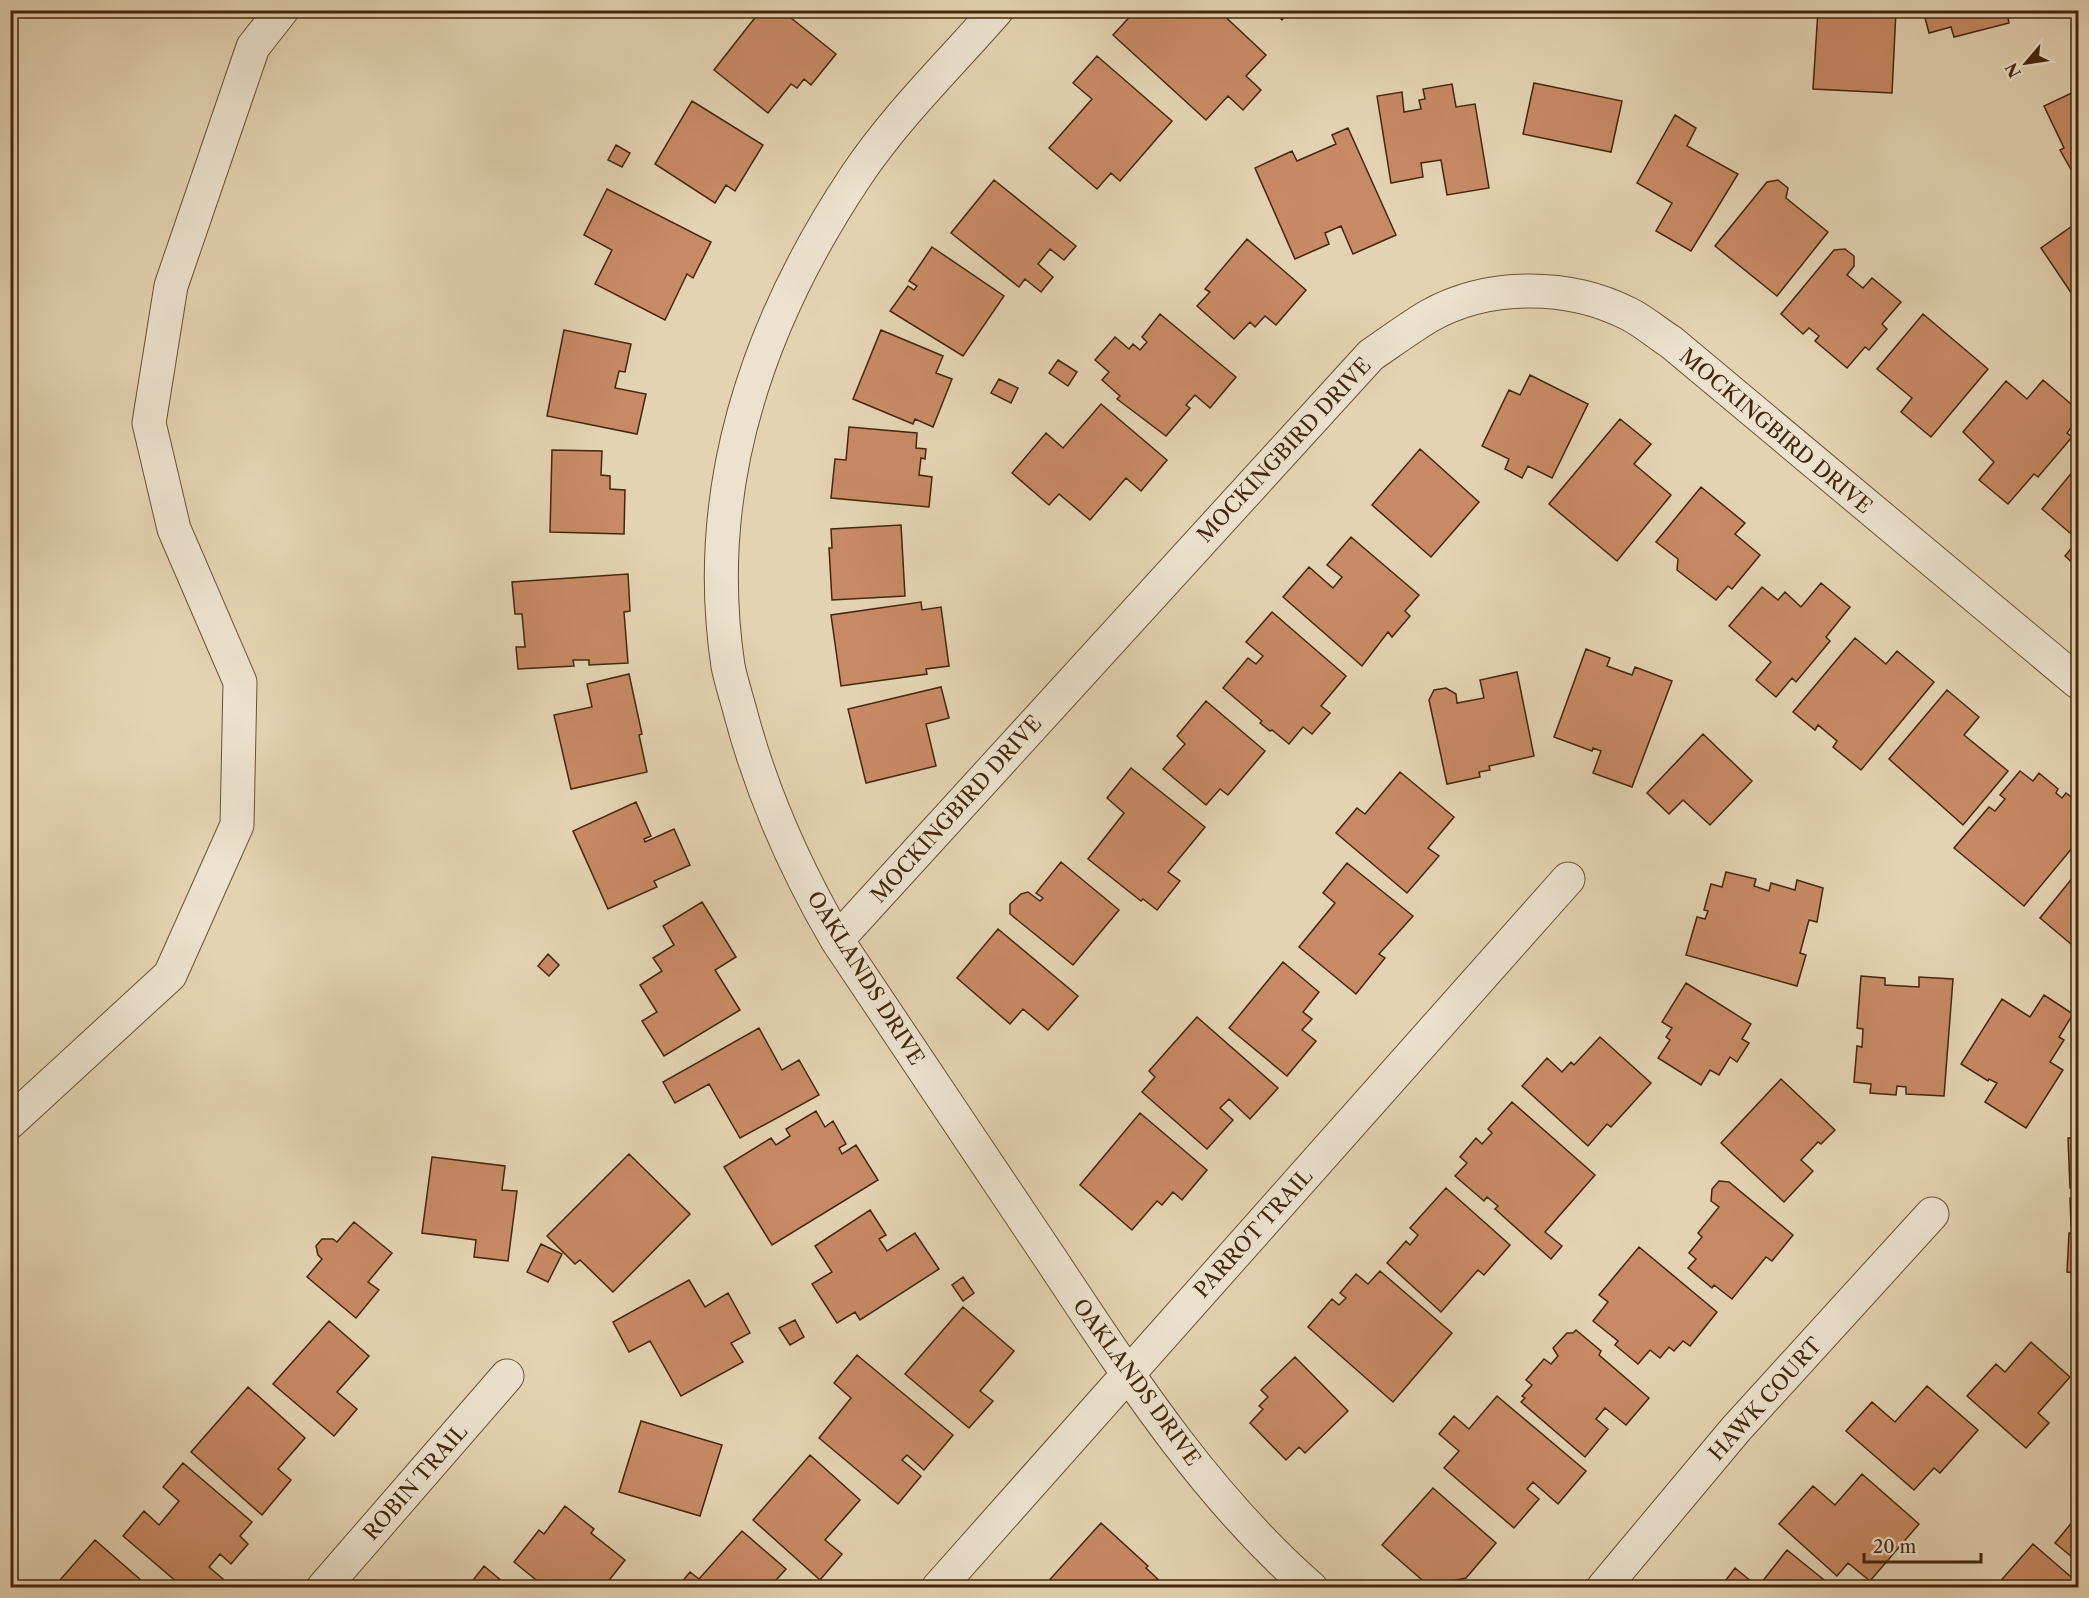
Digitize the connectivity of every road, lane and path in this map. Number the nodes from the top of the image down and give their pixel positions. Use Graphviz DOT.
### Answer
graph roads {
  1 [pos="282,10"];
  2 [pos="997,10"];
  3 [pos="2079,682"];
  4 [pos="1568,879"];
  5 [pos="837,939"];
  6 [pos="10,1122"];
  7 [pos="1932,1214"];
  8 [pos="1128,1374"];
  9 [pos="507,1376"];
  10 [pos="322,1587"];
  11 [pos="938,1587"];
  12 [pos="1311,1587"];
  13 [pos="1603,1587"];
  1 -- 6 [label="street"];
  2 -- 5 [label="street, OAKLANDS DRIVE"];
  3 -- 5 [label="street, MOCKINGBIRD DRIVE"];
  4 -- 8 [label="street, PARROT TRAIL"];
  5 -- 8 [label="street, OAKLANDS DRIVE"];
  7 -- 13 [label="street, HAWK COURT"];
  8 -- 11 [label="street, PARROT TRAIL"];
  8 -- 12 [label="street, OAKLANDS DRIVE"];
  9 -- 10 [label="street, ROBIN TRAIL"];
}
